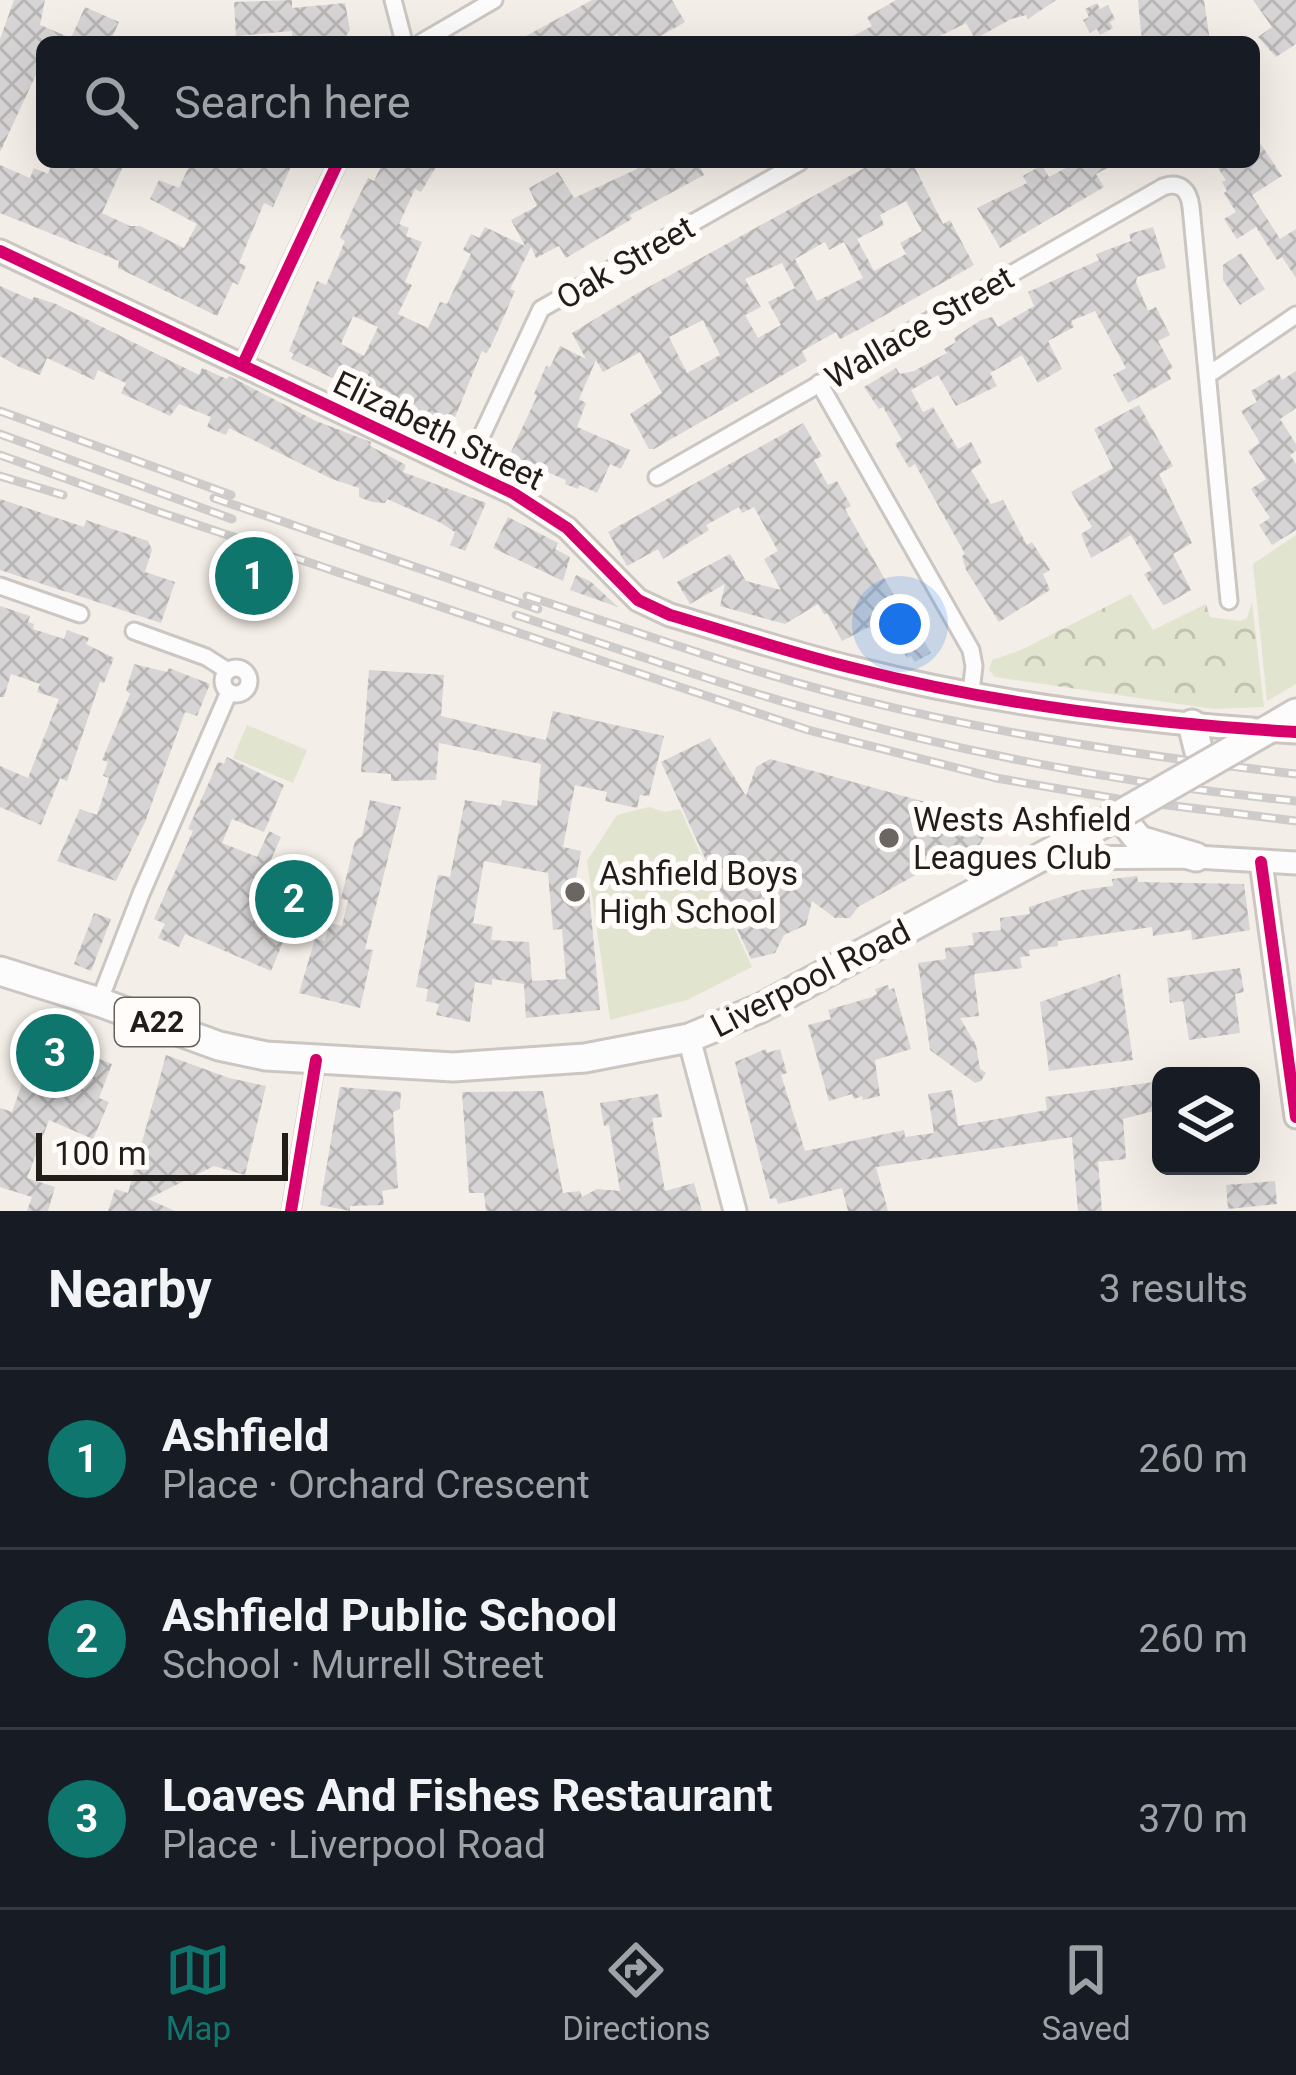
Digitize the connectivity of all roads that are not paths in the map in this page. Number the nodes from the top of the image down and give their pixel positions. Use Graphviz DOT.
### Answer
graph roads {
  1 [pos="393,0"];
  2 [pos="494,0"];
  3 [pos="402,36"];
  4 [pos="432,36"];
  5 [pos="335,168"];
  6 [pos="789,168"];
  7 [pos="0,251"];
  8 [pos="1296,315"];
  9 [pos="243,364"];
  10 [pos="1208,375"];
  11 [pos="819,383"];
  12 [pos="466,470"];
  13 [pos="657,477"];
  14 [pos="0,586"];
  15 [pos="1228,601"];
  16 [pos="80,614"];
  17 [pos="134,631"];
  18 [pos="970,692"];
  19 [pos="1296,713"];
  20 [pos="1282,731"];
  21 [pos="1198,748"];
  22 [pos="1119,815"];
  23 [pos="1196,856"];
  24 [pos="1043,858"];
  25 [pos="1261,862"];
  26 [pos="1296,863"];
  27 [pos="0,971"];
  28 [pos="99,1002"];
  29 [pos="688,1038"];
  30 [pos="316,1060"];
  31 [pos="1296,1117"];
  32 [pos="291,1211"];
  33 [pos="735,1211"];
  1 -- 3 [label="street"];
  2 -- 4 [label="street"];
  5 -- 9 [label="street"];
  6 -- 12 [label="street, Oak Street"];
  7 -- 9 [label="main road, Elizabeth Street"];
  8 -- 10 [label="street"];
  9 -- 12 [label="main road, Elizabeth Street"];
  10 -- 11 [label="street, Wallace Street"];
  10 -- 15 [label="street"];
  11 -- 13 [label="street, Wallace Street"];
  11 -- 18 [label="street"];
  12 -- 18 [label="main road, Elizabeth Street"];
  14 -- 16 [label="street"];
  17 -- 28 [label="street"];
  18 -- 21 [label="main road, Elizabeth Street"];
  19 -- 20 [label="highway, Liverpool Road / A22"];
  20 -- 21 [label="highway, Liverpool Road / A22, bridge"];
  20 -- 21 [label="main road, Elizabeth Street"];
  21 -- 22 [label="highway, Liverpool Road / A22, bridge"];
  22 -- 23 [label="highway"];
  22 -- 24 [label="highway, Liverpool Road / A22"];
  23 -- 24 [label="main road"];
  23 -- 25 [label="main road"];
  24 -- 29 [label="highway, Liverpool Road / A22"];
  25 -- 26 [label="main road"];
  25 -- 31 [label="main road"];
  27 -- 28 [label="highway, Liverpool Road / A22"];
  28 -- 30 [label="highway, Liverpool Road / A22"];
  29 -- 30 [label="highway, Liverpool Road / A22"];
  29 -- 33 [label="main road"];
  30 -- 32 [label="street"];
}
